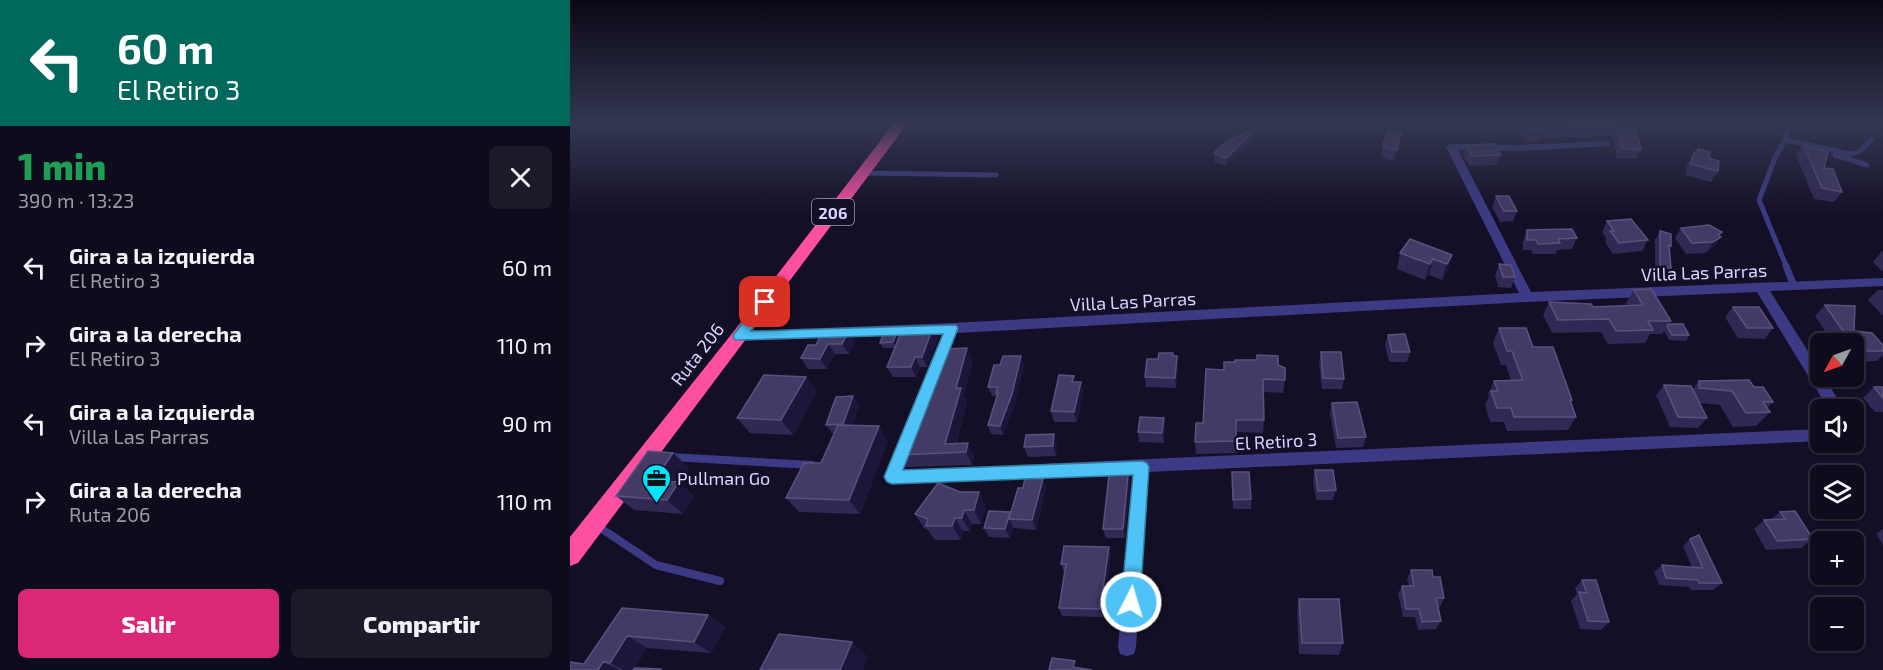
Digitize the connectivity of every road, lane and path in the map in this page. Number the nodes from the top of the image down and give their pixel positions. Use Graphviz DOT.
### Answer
graph roads {
  1 [pos="877,154"];
  2 [pos="1455,154"];
  3 [pos="1777,154"];
  4 [pos="1832,154"];
  5 [pos="1866,165"];
  6 [pos="863,173"];
  7 [pos="996,175"];
  8 [pos="1883,282"];
  9 [pos="1794,286"];
  10 [pos="1761,288"];
  11 [pos="1527,297"];
  12 [pos="951,328"];
  13 [pos="740,336"];
  14 [pos="1831,399"];
  15 [pos="1810,436"];
  16 [pos="647,456"];
  17 [pos="818,465"];
  18 [pos="1142,467"];
  19 [pos="594,524"];
  20 [pos="570,555"];
  21 [pos="720,581"];
  22 [pos="1127,646"];
  1 -- 6 [label="highway, Ruta 206 / 206"];
  2 -- 11 [label="street"];
  3 -- 9 [label="lane"];
  4 -- 5 [label="lane"];
  6 -- 7 [label="lane"];
  6 -- 13 [label="highway, Ruta 206 / 206"];
  8 -- 9 [label="street, Villa Las Parras"];
  9 -- 10 [label="street, Villa Las Parras"];
  10 -- 11 [label="street, Villa Las Parras"];
  10 -- 14 [label="street"];
  11 -- 12 [label="street, Villa Las Parras"];
  12 -- 13 [label="street, Villa Las Parras"];
  12 -- 18 [label="street, El Retiro 3"];
  13 -- 16 [label="highway, Ruta 206 / 206"];
  15 -- 18 [label="street, El Retiro 3"];
  16 -- 17 [label="lane"];
  16 -- 19 [label="highway, Ruta 206 / 206"];
  18 -- 22 [label="street"];
  19 -- 20 [label="highway, Ruta 206 / 206"];
  19 -- 21 [label="lane"];
}
